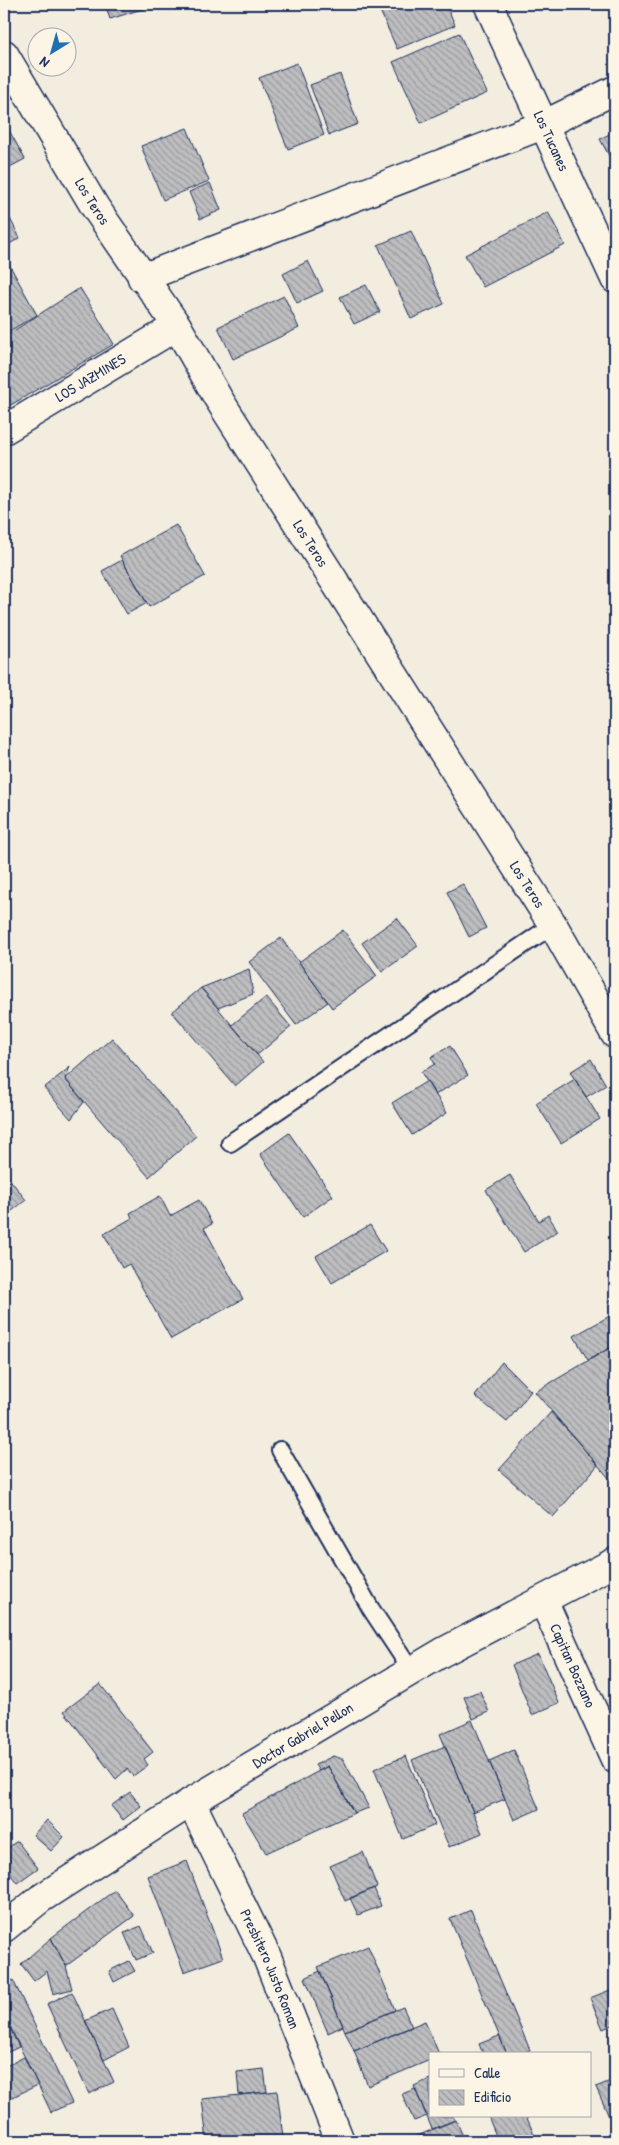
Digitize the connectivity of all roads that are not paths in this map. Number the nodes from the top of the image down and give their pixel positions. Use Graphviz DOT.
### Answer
graph roads {
  1 [pos="488,4"];
  2 [pos="4,54"];
  3 [pos="615,90"];
  4 [pos="542,125"];
  5 [pos="142,278"];
  6 [pos="615,279"];
  7 [pos="177,326"];
  8 [pos="4,430"];
  9 [pos="553,925"];
  10 [pos="615,1034"];
  11 [pos="230,1143"];
  12 [pos="280,1450"];
  13 [pos="615,1562"];
  14 [pos="543,1600"];
  15 [pos="412,1671"];
  16 [pos="615,1759"];
  17 [pos="191,1802"];
  18 [pos="4,1928"];
  19 [pos="340,2141"];
  1 -- 4 [label="street, Los Tucanes"];
  2 -- 5 [label="street, Los Teros"];
  3 -- 4 [label="street"];
  4 -- 5 [label="street"];
  4 -- 6 [label="street, Los Tucanes"];
  5 -- 7 [label="street, Los Teros"];
  7 -- 8 [label="street, LOS JAZMINES"];
  7 -- 9 [label="street, Los Teros"];
  9 -- 10 [label="street, Los Teros"];
  9 -- 11 [label="lane"];
  12 -- 15 [label="lane"];
  13 -- 14 [label="street, Doctor Gabriel Pellon"];
  14 -- 15 [label="street, Doctor Gabriel Pellon"];
  14 -- 16 [label="street, Capitan Bozzano"];
  15 -- 17 [label="street, Doctor Gabriel Pellon"];
  17 -- 18 [label="street, Doctor Gabriel Pellon"];
  17 -- 19 [label="street, Presbitero Justo Roman"];
}
